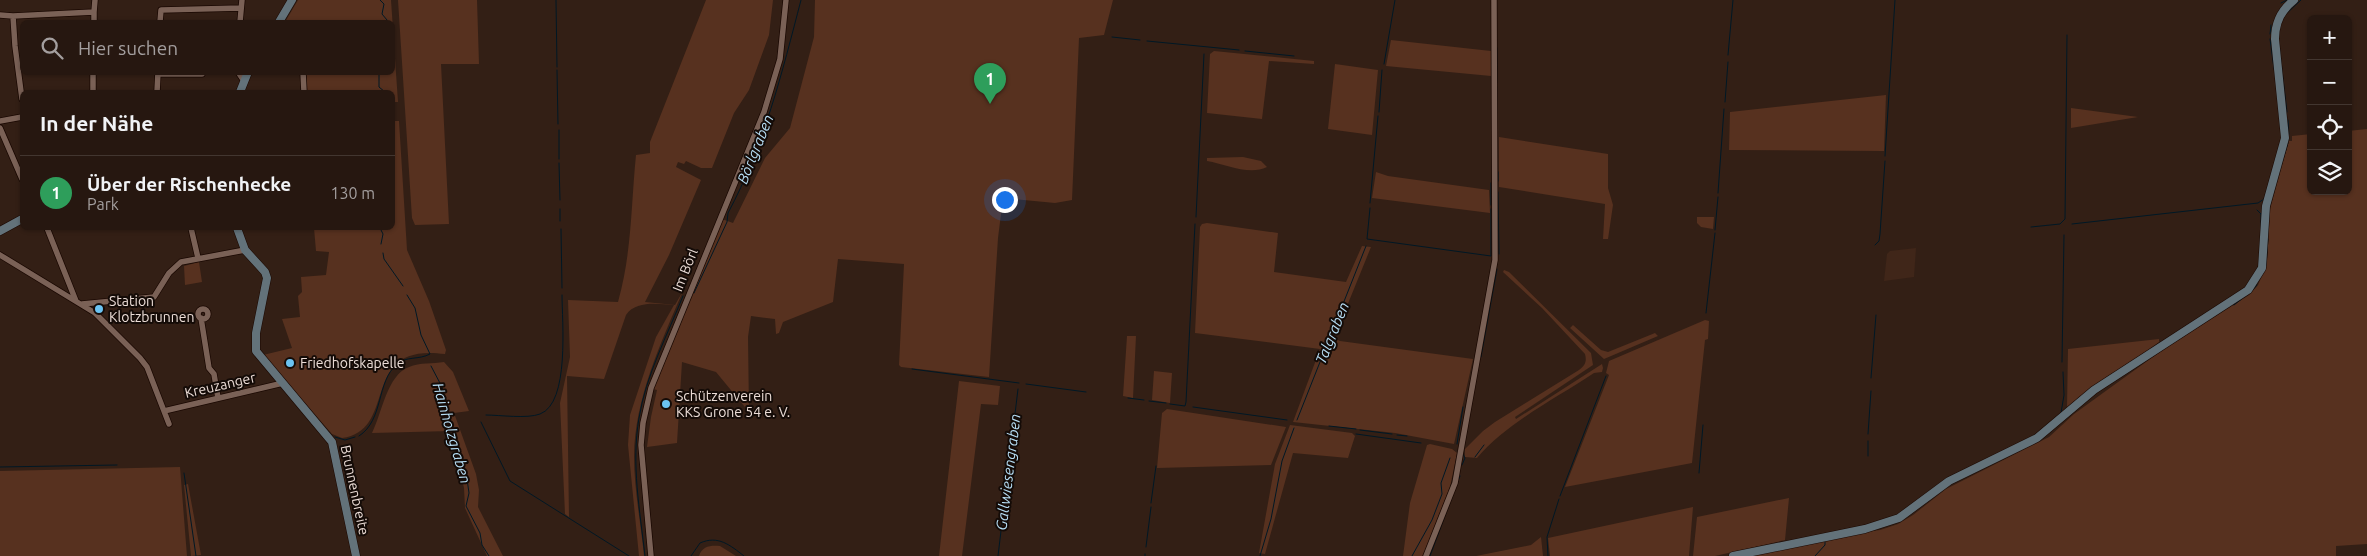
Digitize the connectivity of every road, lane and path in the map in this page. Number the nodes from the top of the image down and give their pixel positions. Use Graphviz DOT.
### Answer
graph roads {
  1 [pos="95,0"];
  2 [pos="242,0"];
  3 [pos="292,0"];
  4 [pos="786,0"];
  5 [pos="1494,0"];
  6 [pos="2294,0"];
  7 [pos="241,8"];
  8 [pos="94,12"];
  9 [pos="0,15"];
  10 [pos="13,16"];
  11 [pos="94,20"];
  12 [pos="160,20"];
  13 [pos="240,20"];
  14 [pos="280,20"];
  15 [pos="93,75"];
  16 [pos="158,75"];
  17 [pos="240,75"];
  18 [pos="247,75"];
  19 [pos="303,75"];
  20 [pos="244,81"];
  21 [pos="21,90"];
  22 [pos="93,90"];
  23 [pos="157,90"];
  24 [pos="241,90"];
  25 [pos="304,90"];
  26 [pos="20,116"];
  27 [pos="0,121"];
  28 [pos="0,128"];
  29 [pos="20,174"];
  30 [pos="20,220"];
  31 [pos="48,230"];
  32 [pos="191,230"];
  33 [pos="238,230"];
  34 [pos="0,232"];
  35 [pos="245,250"];
  36 [pos="0,255"];
  37 [pos="198,258"];
  38 [pos="79,303"];
  39 [pos="200,318"];
  40 [pos="283,383"];
  41 [pos="218,398"];
  42 [pos="164,411"];
  43 [pos="168,424"];
  44 [pos="356,556"];
  45 [pos="651,556"];
  46 [pos="1426,556"];
  47 [pos="1734,556"];
  1 -- 8 [label="street"];
  2 -- 7 [label="street"];
  3 -- 14 [label="street"];
  4 -- 45 [label="street, Im Börl"];
  5 -- 46 [label="street"];
  6 -- 47 [label="street"];
  7 -- 12 [label="street"];
  7 -- 13 [label="street"];
  8 -- 10 [label="street"];
  8 -- 11 [label="street"];
  9 -- 10 [label="street"];
  10 -- 21 [label="street"];
  15 -- 22 [label="street"];
  16 -- 23 [label="street"];
  17 -- 20 [label="street"];
  18 -- 20 [label="street"];
  19 -- 25 [label="street"];
  20 -- 24 [label="street"];
  26 -- 27 [label="street"];
  28 -- 29 [label="street"];
  30 -- 34 [label="street"];
  31 -- 38 [label="street"];
  32 -- 37 [label="street"];
  33 -- 35 [label="street, Brunnenbreite"];
  35 -- 37 [label="street"];
  35 -- 40 [label="street, Brunnenbreite"];
  36 -- 38 [label="street"];
  37 -- 38 [label="street"];
  38 -- 42 [label="street"];
  39 -- 41 [label="street"];
  40 -- 41 [label="street, Kreuzanger"];
  40 -- 44 [label="street, Brunnenbreite"];
  41 -- 42 [label="street, Kreuzanger"];
  42 -- 43 [label="street"];
}
